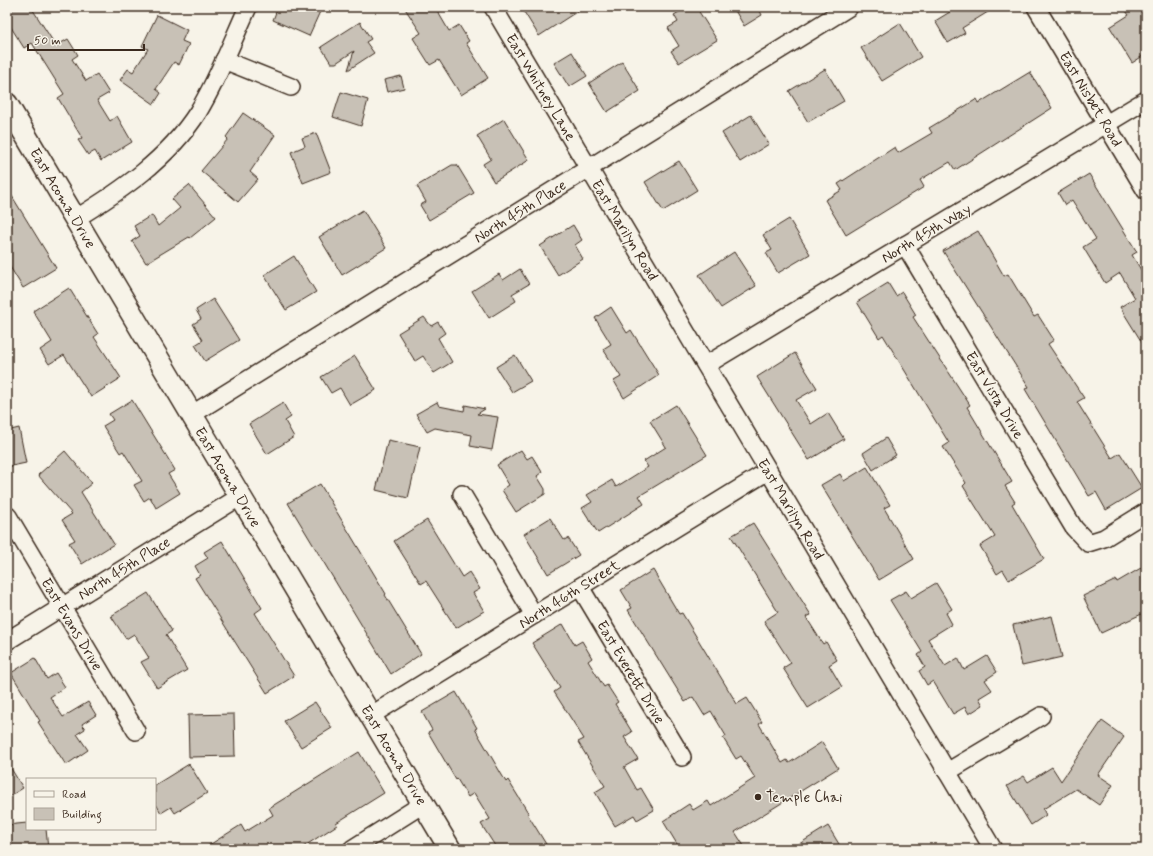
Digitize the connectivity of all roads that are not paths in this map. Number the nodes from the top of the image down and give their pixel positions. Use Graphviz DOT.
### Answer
graph roads {
  1 [pos="248,7"];
  2 [pos="493,7"];
  3 [pos="849,7"];
  4 [pos="1036,7"];
  5 [pos="224,60"];
  6 [pos="290,87"];
  7 [pos="1146,100"];
  8 [pos="7,104"];
  9 [pos="1106,124"];
  10 [pos="589,168"];
  11 [pos="1146,191"];
  12 [pos="74,219"];
  13 [pos="905,245"];
  14 [pos="706,365"];
  15 [pos="191,415"];
  16 [pos="768,471"];
  17 [pos="462,494"];
  18 [pos="241,496"];
  19 [pos="1146,512"];
  20 [pos="8,516"];
  21 [pos="580,587"];
  22 [pos="62,606"];
  23 [pos="534,616"];
  24 [pos="7,641"];
  25 [pos="370,716"];
  26 [pos="1041,716"];
  27 [pos="136,731"];
  28 [pos="682,756"];
  29 [pos="947,772"];
  30 [pos="423,804"];
  31 [pos="352,849"];
  32 [pos="450,849"];
  33 [pos="993,849"];
  1 -- 5 [label="street"];
  2 -- 10 [label="street, East Whitney Lane"];
  3 -- 10 [label="street, North 45th Place"];
  4 -- 9 [label="street, East Nisbet Road"];
  5 -- 6 [label="street"];
  5 -- 12 [label="street"];
  7 -- 9 [label="street, North 45th Way"];
  8 -- 12 [label="street, East Acoma Drive"];
  9 -- 11 [label="street, East Nisbet Road"];
  9 -- 13 [label="street, North 45th Way"];
  10 -- 14 [label="street, East Marilyn Road"];
  10 -- 15 [label="street, North 45th Place"];
  12 -- 15 [label="street, East Acoma Drive"];
  13 -- 14 [label="street, North 45th Way"];
  13 -- 19 [label="street, East Vista Drive"];
  14 -- 16 [label="street, East Marilyn Road"];
  15 -- 18 [label="street, East Acoma Drive"];
  16 -- 21 [label="street, North 46th Street"];
  16 -- 29 [label="street, East Marilyn Road"];
  17 -- 23 [label="street"];
  18 -- 22 [label="street, North 45th Place"];
  18 -- 25 [label="street, East Acoma Drive"];
  20 -- 22 [label="street, East Evans Drive"];
  21 -- 23 [label="street, North 46th Street"];
  21 -- 28 [label="street, East Everett Drive"];
  22 -- 24 [label="street, North 45th Place"];
  22 -- 27 [label="street, East Evans Drive"];
  23 -- 25 [label="street, North 46th Street"];
  25 -- 30 [label="street, East Acoma Drive"];
  26 -- 29 [label="street"];
  29 -- 33 [label="street, East Marilyn Road"];
  30 -- 31 [label="street"];
  30 -- 32 [label="street, East Acoma Drive"];
}
